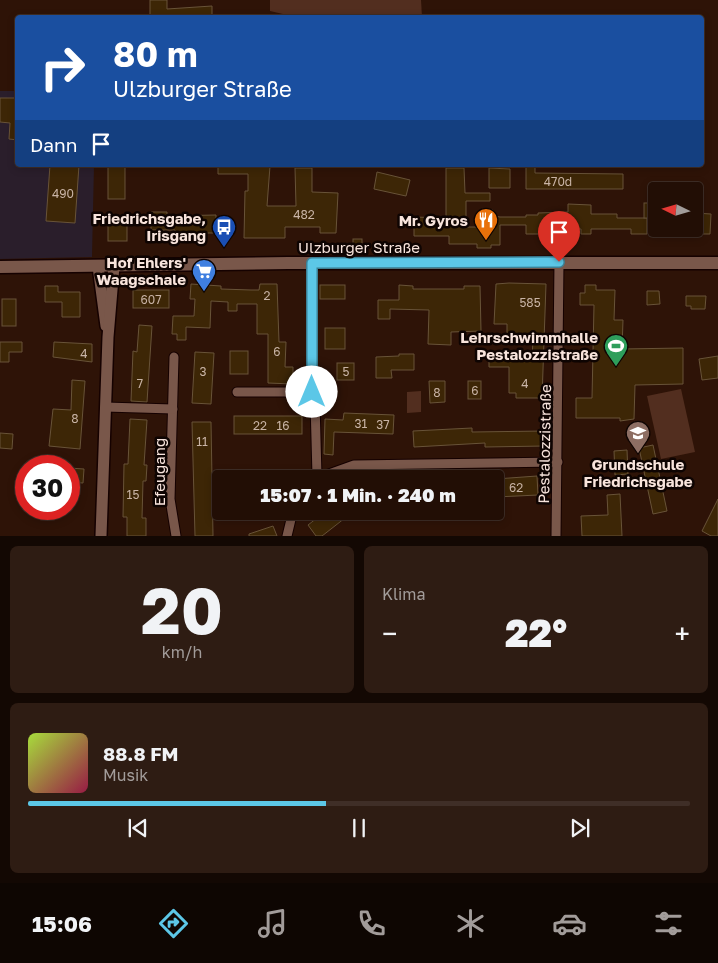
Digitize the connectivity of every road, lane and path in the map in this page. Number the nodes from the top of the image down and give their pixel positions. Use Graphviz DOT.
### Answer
graph roads {
  1 [pos="559,262"];
  2 [pos="312,263"];
  3 [pos="718,263"];
  4 [pos="98,266"];
  5 [pos="114,266"];
  6 [pos="0,267"];
  7 [pos="108,337"];
  8 [pos="174,357"];
  9 [pos="236,392"];
  10 [pos="312,392"];
  11 [pos="105,407"];
  12 [pos="173,409"];
  13 [pos="558,462"];
  14 [pos="316,470"];
  15 [pos="339,470"];
  16 [pos="291,520"];
  17 [pos="101,536"];
  18 [pos="176,536"];
  19 [pos="287,536"];
  20 [pos="556,536"];
  1 -- 2 [label="main road, Ulzburger Straße"];
  1 -- 3 [label="main road, Ulzburger Straße"];
  1 -- 13 [label="street, Pestalozzistraße"];
  2 -- 5 [label="main road, Ulzburger Straße"];
  2 -- 10 [label="street"];
  4 -- 5 [label="main road, Ulzburger Straße"];
  4 -- 6 [label="main road, Ulzburger Straße"];
  4 -- 7 [label="street"];
  5 -- 7 [label="street"];
  7 -- 11 [label="street"];
  8 -- 12 [label="street, Efeugang"];
  9 -- 10 [label="street"];
  10 -- 14 [label="street"];
  11 -- 12 [label="street"];
  11 -- 17 [label="street"];
  12 -- 18 [label="street, Efeugang"];
  13 -- 15 [label="street"];
  13 -- 20 [label="street, Pestalozzistraße"];
  16 -- 19 [label="street"];
}
